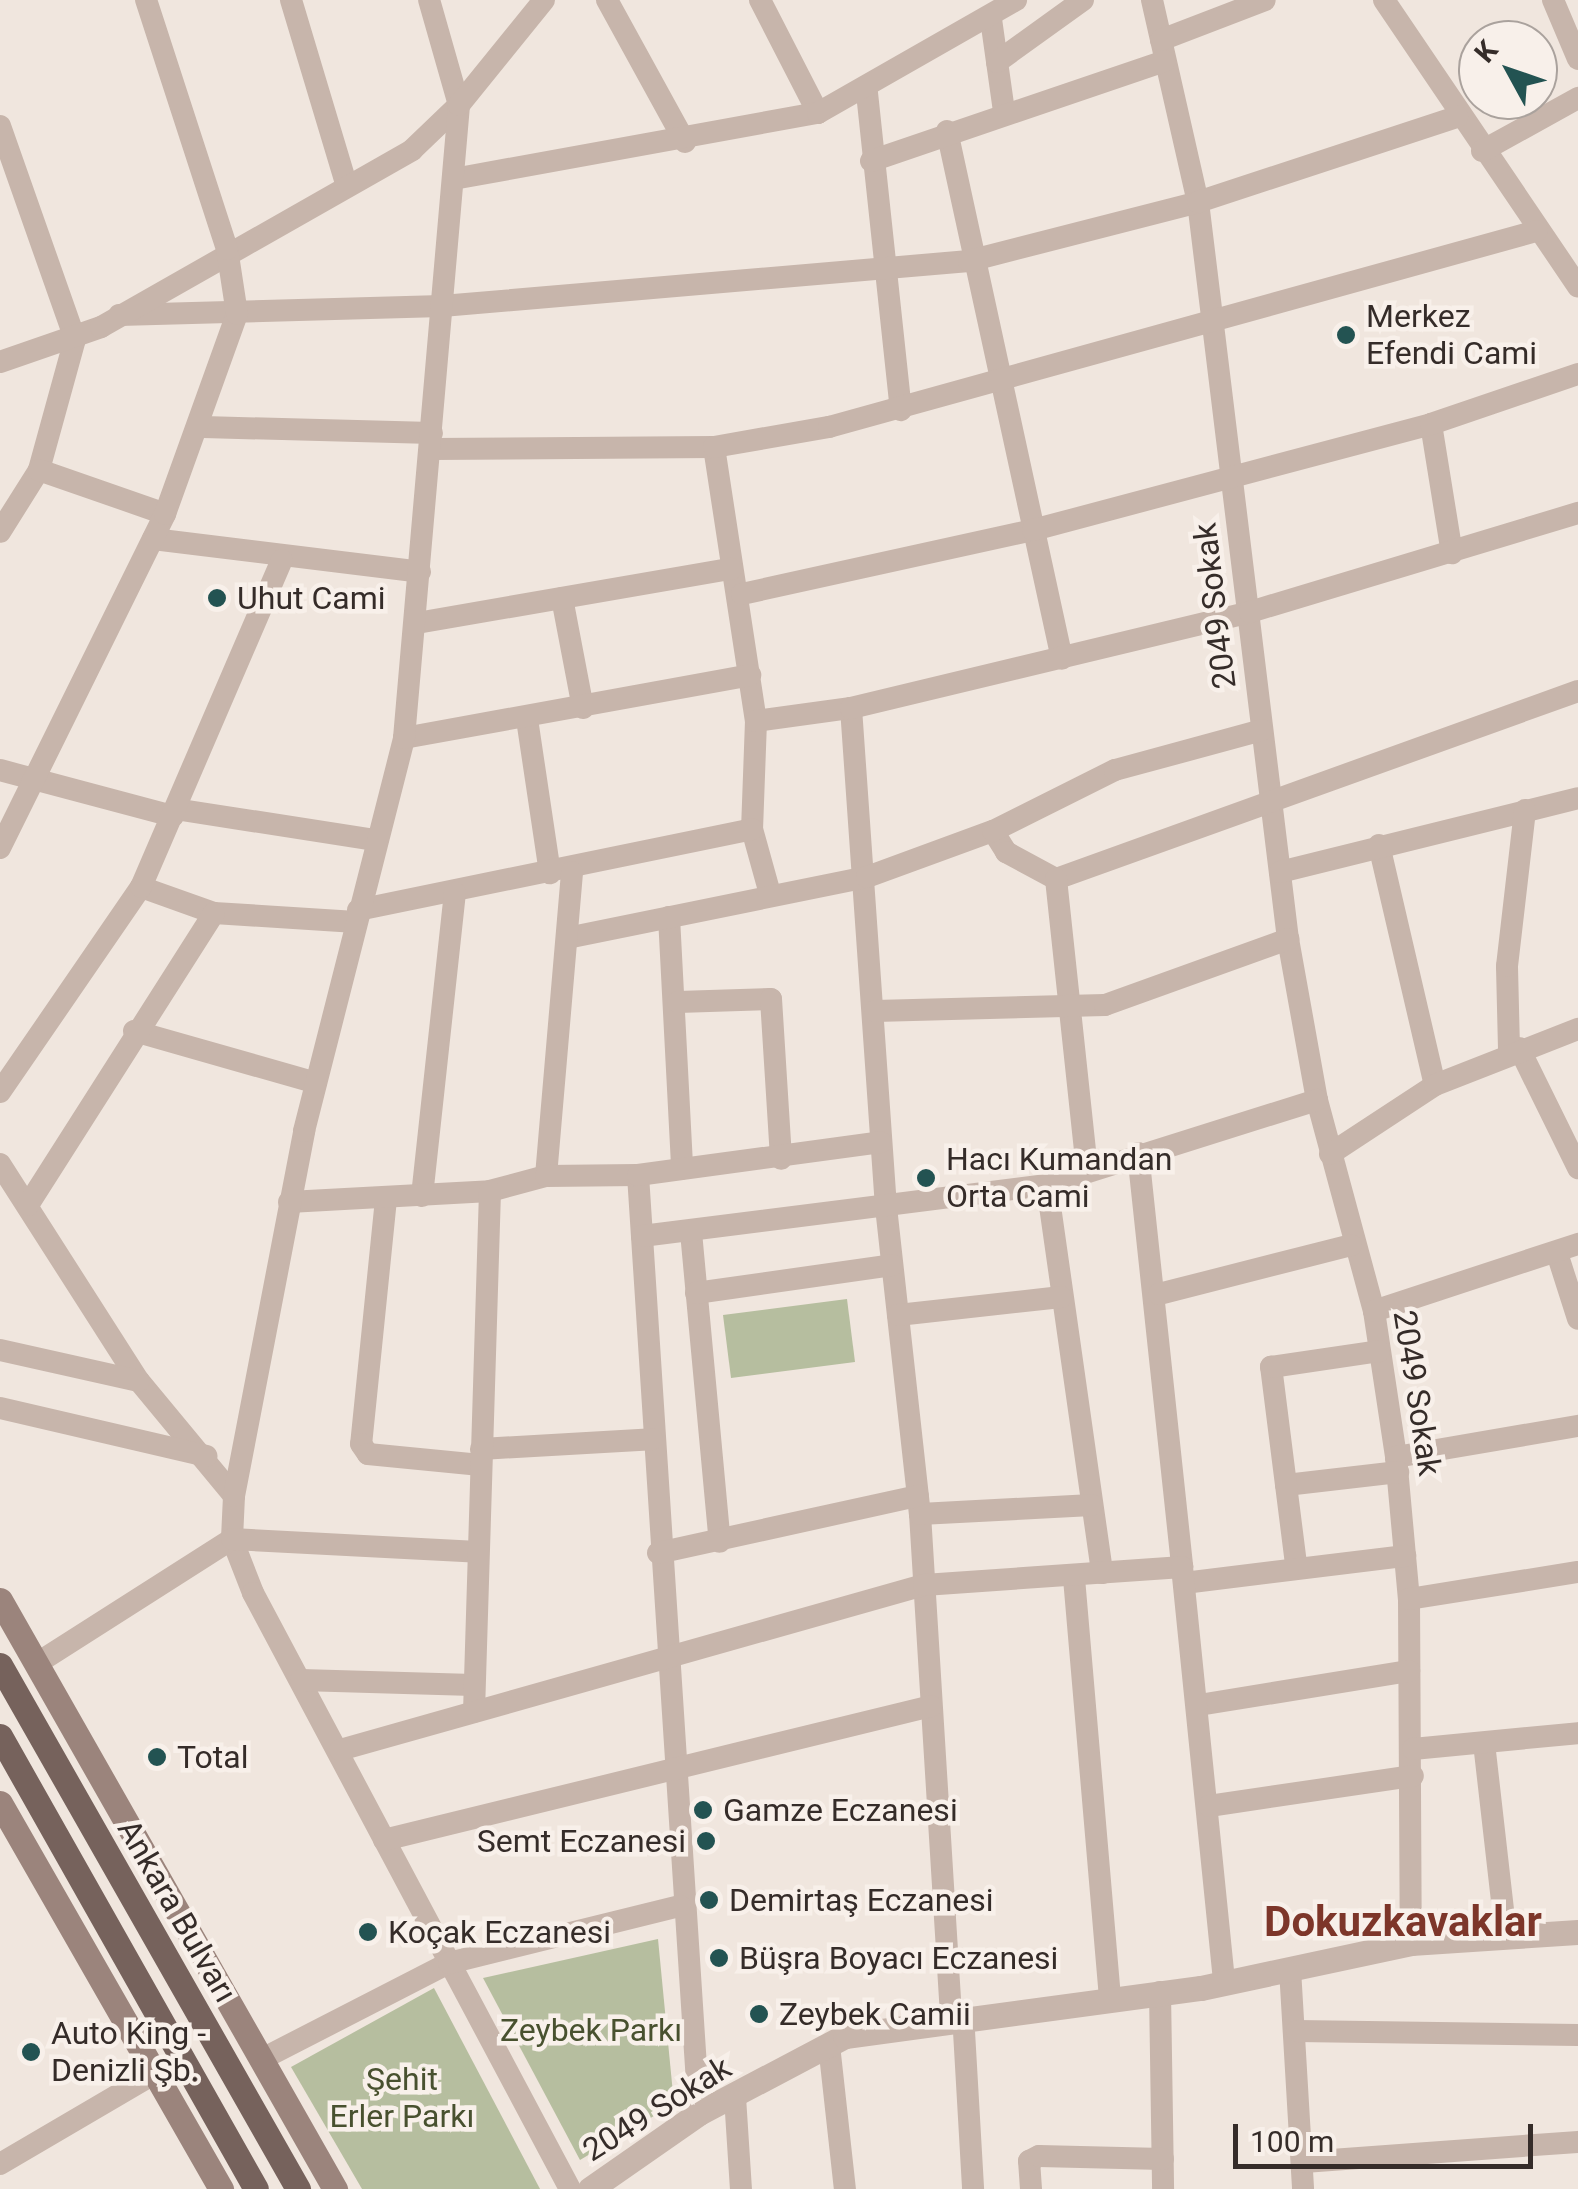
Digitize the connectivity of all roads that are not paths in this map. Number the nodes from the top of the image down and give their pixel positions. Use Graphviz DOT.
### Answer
graph roads {
  1 [pos="146,0"];
  2 [pos="291,0"];
  3 [pos="428,0"];
  4 [pos="544,0"];
  5 [pos="608,0"];
  6 [pos="760,0"];
  7 [pos="1016,0"];
  8 [pos="1083,0"];
  9 [pos="1152,0"];
  10 [pos="1265,0"];
  11 [pos="1384,0"];
  12 [pos="1554,0"];
  13 [pos="990,19"];
  14 [pos="1162,51"];
  15 [pos="1578,59"];
  16 [pos="997,62"];
  17 [pos="867,92"];
  18 [pos="1578,98"];
  19 [pos="459,106"];
  20 [pos="818,112"];
  21 [pos="1004,112"];
  22 [pos="1457,117"];
  23 [pos="0,126"];
  24 [pos="947,132"];
  25 [pos="685,142"];
  26 [pos="1482,151"];
  27 [pos="870,160"];
  28 [pos="7,174"];
  29 [pos="459,178"];
  30 [pos="346,183"];
  31 [pos="1198,202"];
  32 [pos="1536,231"];
  33 [pos="227,249"];
  34 [pos="976,260"];
  35 [pos="886,266"];
  36 [pos="1578,286"];
  37 [pos="442,306"];
  38 [pos="238,314"];
  39 [pos="119,315"];
  40 [pos="1212,325"];
  41 [pos="74,340"];
  42 [pos="0,362"];
  43 [pos="1578,374"];
  44 [pos="1002,384"];
  45 [pos="901,410"];
  46 [pos="1431,424"];
  47 [pos="203,426"];
  48 [pos="432,441"];
  49 [pos="714,446"];
  50 [pos="39,470"];
  51 [pos="1232,476"];
  52 [pos="1578,513"];
  53 [pos="165,514"];
  54 [pos="1033,530"];
  55 [pos="0,532"];
  56 [pos="153,540"];
  57 [pos="1452,553"];
  58 [pos="282,560"];
  59 [pos="731,568"];
  60 [pos="420,572"];
  61 [pos="742,594"];
  62 [pos="562,598"];
  63 [pos="1250,612"];
  64 [pos="417,623"];
  65 [pos="1062,659"];
  66 [pos="750,675"];
  67 [pos="1578,691"];
  68 [pos="583,708"];
  69 [pos="851,708"];
  70 [pos="527,719"];
  71 [pos="756,721"];
  72 [pos="1262,730"];
  73 [pos="404,738"];
  74 [pos="0,770"];
  75 [pos="40,776"];
  76 [pos="1273,796"];
  77 [pos="1578,798"];
  78 [pos="1525,810"];
  79 [pos="174,813"];
  80 [pos="752,829"];
  81 [pos="992,831"];
  82 [pos="376,840"];
  83 [pos="1378,845"];
  84 [pos="0,848"];
  85 [pos="561,872"];
  86 [pos="1280,872"];
  87 [pos="867,877"];
  88 [pos="1056,878"];
  89 [pos="141,887"];
  90 [pos="454,892"];
  91 [pos="770,894"];
  92 [pos="214,912"];
  93 [pos="357,916"];
  94 [pos="669,917"];
  95 [pos="572,938"];
  96 [pos="1288,940"];
  97 [pos="678,1002"];
  98 [pos="1070,1004"];
  99 [pos="874,1011"];
  100 [pos="1578,1029"];
  101 [pos="134,1031"];
  102 [pos="1514,1049"];
  103 [pos="316,1083"];
  104 [pos="1435,1085"];
  105 [pos="0,1092"];
  106 [pos="1317,1100"];
  107 [pos="882,1142"];
  108 [pos="1138,1152"];
  109 [pos="1330,1154"];
  110 [pos="781,1159"];
  111 [pos="0,1164"];
  112 [pos="1578,1168"];
  113 [pos="682,1169"];
  114 [pos="1087,1170"];
  115 [pos="638,1175"];
  116 [pos="546,1176"];
  117 [pos="1046,1185"];
  118 [pos="490,1191"];
  119 [pos="422,1196"];
  120 [pos="386,1199"];
  121 [pos="289,1202"];
  122 [pos="28,1205"];
  123 [pos="886,1207"];
  124 [pos="690,1232"];
  125 [pos="642,1236"];
  126 [pos="1350,1245"];
  127 [pos="1567,1248"];
  128 [pos="892,1265"];
  129 [pos="696,1292"];
  130 [pos="1159,1294"];
  131 [pos="1061,1297"];
  132 [pos="1374,1311"];
  133 [pos="898,1315"];
  134 [pos="1578,1319"];
  135 [pos="0,1350"];
  136 [pos="1379,1351"];
  137 [pos="139,1381"];
  138 [pos="0,1408"];
  139 [pos="1578,1426"];
  140 [pos="652,1439"];
  141 [pos="206,1456"];
  142 [pos="481,1457"];
  143 [pos="1397,1464"];
  144 [pos="1286,1486"];
  145 [pos="234,1496"];
  146 [pos="919,1505"];
  147 [pos="1092,1505"];
  148 [pos="232,1539"];
  149 [pos="720,1542"];
  150 [pos="478,1552"];
  151 [pos="658,1553"];
  152 [pos="1405,1556"];
  153 [pos="1296,1564"];
  154 [pos="1578,1572"];
  155 [pos="1102,1574"];
  156 [pos="1183,1575"];
  157 [pos="1074,1578"];
  158 [pos="924,1585"];
  159 [pos="1409,1599"];
  160 [pos="0,1600"];
  161 [pos="662,1656"];
  162 [pos="36,1664"];
  163 [pos="0,1665"];
  164 [pos="1409,1671"];
  165 [pos="301,1680"];
  166 [pos="473,1685"];
  167 [pos="1199,1705"];
  168 [pos="932,1706"];
  169 [pos="474,1712"];
  170 [pos="1578,1733"];
  171 [pos="0,1736"];
  172 [pos="1484,1743"];
  173 [pos="1413,1749"];
  174 [pos="340,1750"];
  175 [pos="672,1765"];
  176 [pos="1413,1776"];
  177 [pos="0,1804"];
  178 [pos="1210,1806"];
  179 [pos="384,1840"];
  180 [pos="680,1906"];
  181 [pos="1578,1932"];
  182 [pos="1506,1935"];
  183 [pos="1411,1944"];
  184 [pos="449,1964"];
  185 [pos="1290,1969"];
  186 [pos="1224,1983"];
  187 [pos="1160,1992"];
  188 [pos="1110,1998"];
  189 [pos="957,2014"];
  190 [pos="1297,2031"];
  191 [pos="1578,2036"];
  192 [pos="828,2044"];
  193 [pos="262,2059"];
  194 [pos="156,2073"];
  195 [pos="734,2097"];
  196 [pos="698,2113"];
  197 [pos="1578,2142"];
  198 [pos="1163,2159"];
  199 [pos="1304,2162"];
  200 [pos="0,2164"];
  201 [pos="221,2189"];
  202 [pos="256,2189"];
  203 [pos="298,2189"];
  204 [pos="335,2189"];
  205 [pos="570,2189"];
  206 [pos="590,2189"];
  207 [pos="740,2189"];
  208 [pos="844,2189"];
  209 [pos="973,2189"];
  210 [pos="1030,2189"];
  211 [pos="1164,2189"];
  212 [pos="1303,2189"];
  1 -- 33 [label="street"];
  2 -- 30 [label="street"];
  3 -- 19 [label="street"];
  4 -- 19 [label="street"];
  5 -- 25 [label="street"];
  6 -- 20 [label="street"];
  7 -- 13 [label="street"];
  8 -- 16 [label="street"];
  9 -- 14 [label="street, 2049 Sokak"];
  10 -- 14 [label="street"];
  11 -- 22 [label="street"];
  12 -- 15 [label="street"];
  13 -- 16 [label="street"];
  13 -- 17 [label="street"];
  14 -- 21 [label="street"];
  14 -- 31 [label="street, 2049 Sokak"];
  16 -- 21 [label="street"];
  17 -- 20 [label="street"];
  17 -- 27 [label="street"];
  18 -- 26 [label="street"];
  19 -- 29 [label="street"];
  19 -- 30 [label="street"];
  20 -- 25 [label="street"];
  21 -- 24 [label="street"];
  22 -- 26 [label="street"];
  22 -- 31 [label="street"];
  23 -- 28 [label="street"];
  24 -- 27 [label="street"];
  24 -- 34 [label="street"];
  25 -- 29 [label="street"];
  26 -- 32 [label="street"];
  27 -- 35 [label="street"];
  28 -- 41 [label="street"];
  29 -- 37 [label="street"];
  30 -- 33 [label="street"];
  31 -- 34 [label="street"];
  31 -- 40 [label="street, 2049 Sokak"];
  32 -- 36 [label="street"];
  32 -- 40 [label="street"];
  33 -- 38 [label="street"];
  33 -- 39 [label="street"];
  34 -- 35 [label="street"];
  34 -- 44 [label="street"];
  35 -- 37 [label="street"];
  35 -- 45 [label="street"];
  37 -- 38 [label="street"];
  37 -- 48 [label="street"];
  38 -- 39 [label="street"];
  38 -- 47 [label="street"];
  39 -- 41 [label="street"];
  40 -- 44 [label="street"];
  40 -- 51 [label="street, 2049 Sokak"];
  41 -- 42 [label="street"];
  41 -- 50 [label="street"];
  43 -- 46 [label="street"];
  44 -- 45 [label="street"];
  44 -- 54 [label="street"];
  45 -- 49 [label="street"];
  46 -- 51 [label="street"];
  46 -- 57 [label="street"];
  47 -- 48 [label="street"];
  47 -- 53 [label="street"];
  48 -- 49 [label="street"];
  48 -- 60 [label="street"];
  49 -- 59 [label="street"];
  50 -- 53 [label="street"];
  50 -- 55 [label="street"];
  51 -- 54 [label="street"];
  51 -- 63 [label="street, 2049 Sokak"];
  52 -- 57 [label="street"];
  53 -- 56 [label="street"];
  54 -- 61 [label="street"];
  54 -- 65 [label="street"];
  56 -- 58 [label="street"];
  56 -- 75 [label="street"];
  57 -- 63 [label="street"];
  58 -- 60 [label="street"];
  58 -- 79 [label="street"];
  59 -- 61 [label="street"];
  59 -- 62 [label="street"];
  60 -- 64 [label="street"];
  61 -- 66 [label="street"];
  62 -- 64 [label="street"];
  62 -- 68 [label="street"];
  63 -- 65 [label="street"];
  63 -- 72 [label="street, 2049 Sokak"];
  64 -- 73 [label="street"];
  65 -- 69 [label="street"];
  66 -- 68 [label="street"];
  66 -- 71 [label="street"];
  67 -- 76 [label="street"];
  68 -- 70 [label="street"];
  69 -- 71 [label="street"];
  69 -- 87 [label="street"];
  70 -- 73 [label="street"];
  70 -- 85 [label="street"];
  71 -- 80 [label="street"];
  72 -- 76 [label="street, 2049 Sokak"];
  72 -- 81 [label="street"];
  73 -- 82 [label="street"];
  74 -- 75 [label="street"];
  75 -- 79 [label="street"];
  75 -- 84 [label="street"];
  76 -- 86 [label="street, 2049 Sokak"];
  76 -- 88 [label="street"];
  77 -- 78 [label="street"];
  78 -- 83 [label="street"];
  78 -- 102 [label="street"];
  79 -- 82 [label="street"];
  79 -- 89 [label="street"];
  80 -- 85 [label="street"];
  80 -- 91 [label="street"];
  81 -- 87 [label="street"];
  81 -- 88 [label="street"];
  82 -- 93 [label="street"];
  83 -- 86 [label="street"];
  83 -- 104 [label="street"];
  85 -- 90 [label="street"];
  85 -- 95 [label="street"];
  86 -- 96 [label="street, 2049 Sokak"];
  87 -- 91 [label="street"];
  87 -- 99 [label="street"];
  88 -- 98 [label="street"];
  89 -- 92 [label="street"];
  89 -- 105 [label="street"];
  90 -- 93 [label="street"];
  90 -- 119 [label="street"];
  91 -- 94 [label="street"];
  92 -- 93 [label="street"];
  92 -- 101 [label="street"];
  93 -- 103 [label="street"];
  94 -- 95 [label="street"];
  94 -- 97 [label="street"];
  95 -- 116 [label="street"];
  96 -- 98 [label="street"];
  96 -- 106 [label="street, 2049 Sokak"];
  97 -- 110 [label="street"];
  97 -- 113 [label="street"];
  98 -- 99 [label="street"];
  98 -- 114 [label="street"];
  99 -- 107 [label="street"];
  100 -- 102 [label="street"];
  101 -- 103 [label="street"];
  101 -- 122 [label="street"];
  102 -- 104 [label="street"];
  102 -- 112 [label="street"];
  103 -- 121 [label="street"];
  104 -- 109 [label="street"];
  106 -- 108 [label="street"];
  106 -- 109 [label="street, 2049 Sokak"];
  107 -- 110 [label="street"];
  107 -- 123 [label="street"];
  108 -- 114 [label="street"];
  108 -- 130 [label="street"];
  109 -- 126 [label="street, 2049 Sokak"];
  110 -- 113 [label="street"];
  111 -- 122 [label="street"];
  113 -- 115 [label="street"];
  114 -- 117 [label="street"];
  115 -- 116 [label="street"];
  115 -- 125 [label="street"];
  116 -- 118 [label="street"];
  117 -- 123 [label="street"];
  117 -- 131 [label="street"];
  118 -- 119 [label="street"];
  118 -- 142 [label="street"];
  119 -- 120 [label="street"];
  120 -- 121 [label="street"];
  120 -- 142 [label="street"];
  121 -- 145 [label="street"];
  122 -- 137 [label="street"];
  123 -- 124 [label="street"];
  123 -- 128 [label="street"];
  124 -- 125 [label="street"];
  124 -- 129 [label="street"];
  125 -- 140 [label="street"];
  126 -- 130 [label="street"];
  126 -- 132 [label="street, 2049 Sokak"];
  127 -- 132 [label="street"];
  127 -- 134 [label="street"];
  128 -- 129 [label="street"];
  128 -- 133 [label="street"];
  129 -- 149 [label="street"];
  130 -- 156 [label="street"];
  131 -- 133 [label="street"];
  131 -- 147 [label="street"];
  132 -- 136 [label="street, 2049 Sokak"];
  133 -- 146 [label="street"];
  135 -- 137 [label="street"];
  136 -- 143 [label="street, 2049 Sokak"];
  136 -- 144 [label="street"];
  137 -- 141 [label="street"];
  138 -- 141 [label="street"];
  139 -- 143 [label="street"];
  140 -- 142 [label="street"];
  140 -- 151 [label="street"];
  141 -- 145 [label="street"];
  142 -- 150 [label="street"];
  143 -- 144 [label="street"];
  143 -- 152 [label="street, 2049 Sokak"];
  144 -- 153 [label="street"];
  145 -- 148 [label="street"];
  146 -- 147 [label="street"];
  146 -- 149 [label="street"];
  146 -- 158 [label="street"];
  147 -- 155 [label="street"];
  148 -- 150 [label="street"];
  148 -- 162 [label="street"];
  148 -- 165 [label="street"];
  149 -- 151 [label="street"];
  150 -- 166 [label="street"];
  151 -- 161 [label="street"];
  152 -- 153 [label="street"];
  152 -- 159 [label="street, 2049 Sokak"];
  153 -- 156 [label="street"];
  154 -- 159 [label="street"];
  155 -- 156 [label="street"];
  155 -- 157 [label="street"];
  156 -- 167 [label="street"];
  157 -- 158 [label="street"];
  157 -- 188 [label="street"];
  158 -- 161 [label="street"];
  158 -- 168 [label="street"];
  159 -- 164 [label="street, 2049 Sokak"];
  160 -- 162 [label="main road"];
  161 -- 169 [label="street"];
  161 -- 175 [label="street"];
  162 -- 193 [label="main road"];
  163 -- 203 [label="main road, Ankara Bulvarı"];
  164 -- 167 [label="street"];
  164 -- 173 [label="street, 2049 Sokak"];
  165 -- 166 [label="street"];
  165 -- 174 [label="street"];
  166 -- 169 [label="street"];
  167 -- 178 [label="street"];
  168 -- 175 [label="street"];
  168 -- 189 [label="street"];
  169 -- 174 [label="street"];
  170 -- 172 [label="street"];
  171 -- 202 [label="main road, Ankara Bulvarı"];
  172 -- 173 [label="street"];
  172 -- 182 [label="street"];
  173 -- 176 [label="street, 2049 Sokak"];
  174 -- 179 [label="street"];
  175 -- 179 [label="street"];
  175 -- 180 [label="street"];
  176 -- 178 [label="street"];
  176 -- 183 [label="street, 2049 Sokak"];
  177 -- 194 [label="main road"];
  178 -- 186 [label="street"];
  179 -- 184 [label="street"];
  180 -- 184 [label="street"];
  180 -- 196 [label="street"];
  181 -- 182 [label="street"];
  182 -- 183 [label="street"];
  183 -- 185 [label="street, 2049 Sokak"];
  184 -- 193 [label="street"];
  184 -- 205 [label="street"];
  185 -- 186 [label="street, 2049 Sokak"];
  185 -- 190 [label="street"];
  186 -- 187 [label="street, 2049 Sokak"];
  187 -- 188 [label="street, 2049 Sokak"];
  187 -- 198 [label="street"];
  188 -- 189 [label="street, 2049 Sokak"];
  189 -- 192 [label="street, 2049 Sokak"];
  189 -- 209 [label="street"];
  190 -- 191 [label="street"];
  190 -- 199 [label="street"];
  192 -- 195 [label="street, 2049 Sokak"];
  192 -- 208 [label="street"];
  193 -- 204 [label="main road"];
  194 -- 200 [label="street"];
  194 -- 201 [label="main road"];
  195 -- 196 [label="street, 2049 Sokak"];
  195 -- 207 [label="street"];
  196 -- 206 [label="street, 2049 Sokak"];
  197 -- 199 [label="street"];
  198 -- 210 [label="street"];
  198 -- 211 [label="street"];
  199 -- 212 [label="street"];
}
